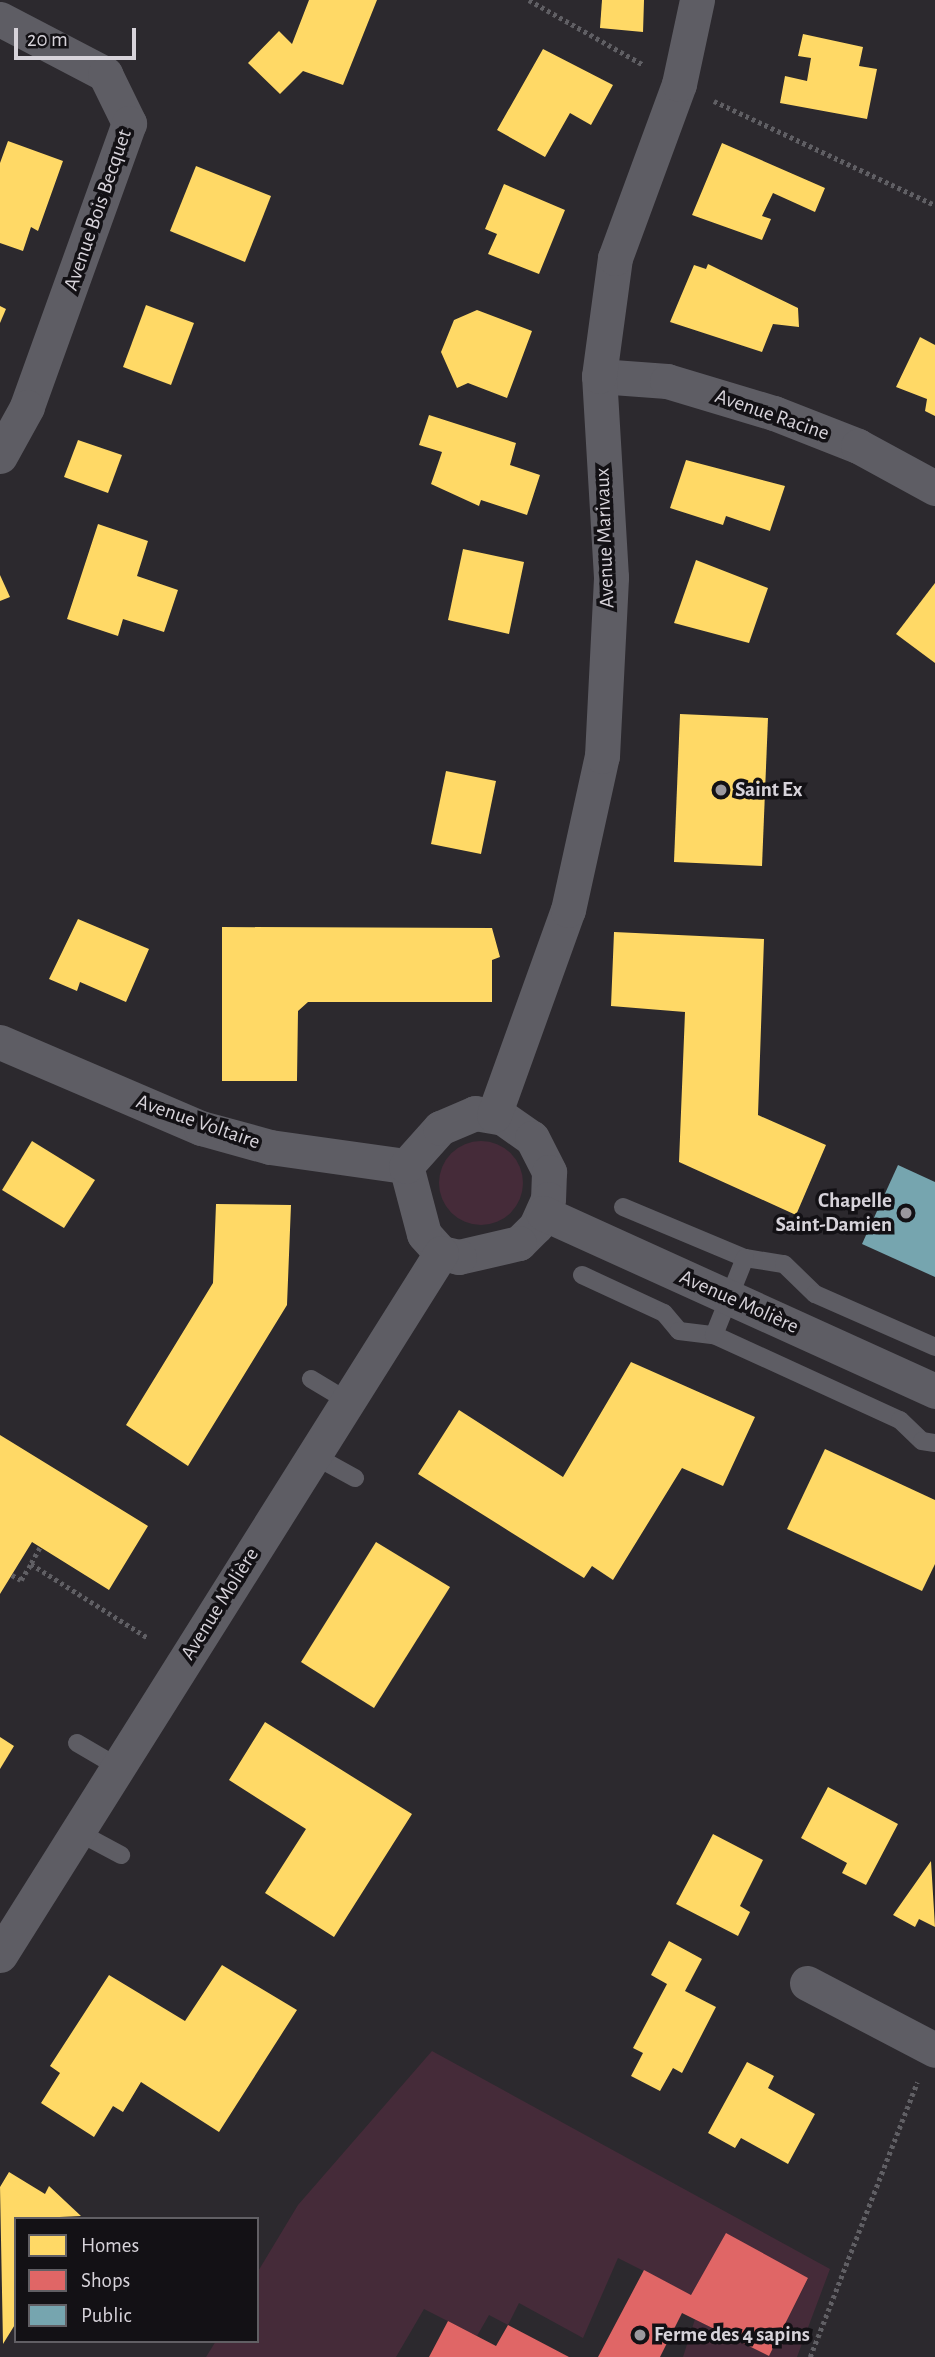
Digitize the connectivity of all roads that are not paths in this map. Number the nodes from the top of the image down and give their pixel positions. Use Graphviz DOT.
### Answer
graph roads {
  1 [pos="697,0"];
  2 [pos="0,19"];
  3 [pos="599,376"];
  4 [pos="0,456"];
  5 [pos="935,488"];
  6 [pos="0,1042"];
  7 [pos="494,1115"];
  8 [pos="406,1166"];
  9 [pos="623,1207"];
  10 [pos="543,1213"];
  11 [pos="441,1253"];
  12 [pos="746,1258"];
  13 [pos="582,1275"];
  14 [pos="728,1297"];
  15 [pos="714,1335"];
  16 [pos="935,1347"];
  17 [pos="311,1379"];
  18 [pos="935,1391"];
  19 [pos="346,1400"];
  20 [pos="935,1443"];
  21 [pos="313,1455"];
  22 [pos="355,1478"];
  23 [pos="77,1743"];
  24 [pos="118,1767"];
  25 [pos="78,1832"];
  26 [pos="121,1855"];
  27 [pos="0,1955"];
  28 [pos="807,1983"];
  29 [pos="932,2049"];
  1 -- 3 [label="street, Avenue Marivaux"];
  2 -- 4 [label="street, Avenue Bois Becquet"];
  3 -- 5 [label="street, Avenue Racine"];
  3 -- 7 [label="street, Avenue Marivaux"];
  6 -- 8 [label="street, Avenue Voltaire"];
  7 -- 8 [label="street"];
  7 -- 10 [label="street"];
  8 -- 11 [label="street"];
  9 -- 12 [label="lane"];
  10 -- 11 [label="street"];
  10 -- 14 [label="street, Avenue Molière"];
  11 -- 19 [label="street, Avenue Molière"];
  12 -- 14 [label="lane"];
  12 -- 16 [label="lane"];
  13 -- 15 [label="lane"];
  14 -- 15 [label="lane"];
  14 -- 18 [label="street, Avenue Molière"];
  15 -- 20 [label="lane"];
  17 -- 19 [label="lane"];
  19 -- 21 [label="street, Avenue Molière"];
  21 -- 22 [label="lane"];
  21 -- 24 [label="street, Avenue Molière"];
  23 -- 24 [label="lane"];
  24 -- 25 [label="street, Avenue Molière"];
  25 -- 26 [label="lane"];
  25 -- 27 [label="street, Avenue Molière"];
  28 -- 29 [label="street"];
}
